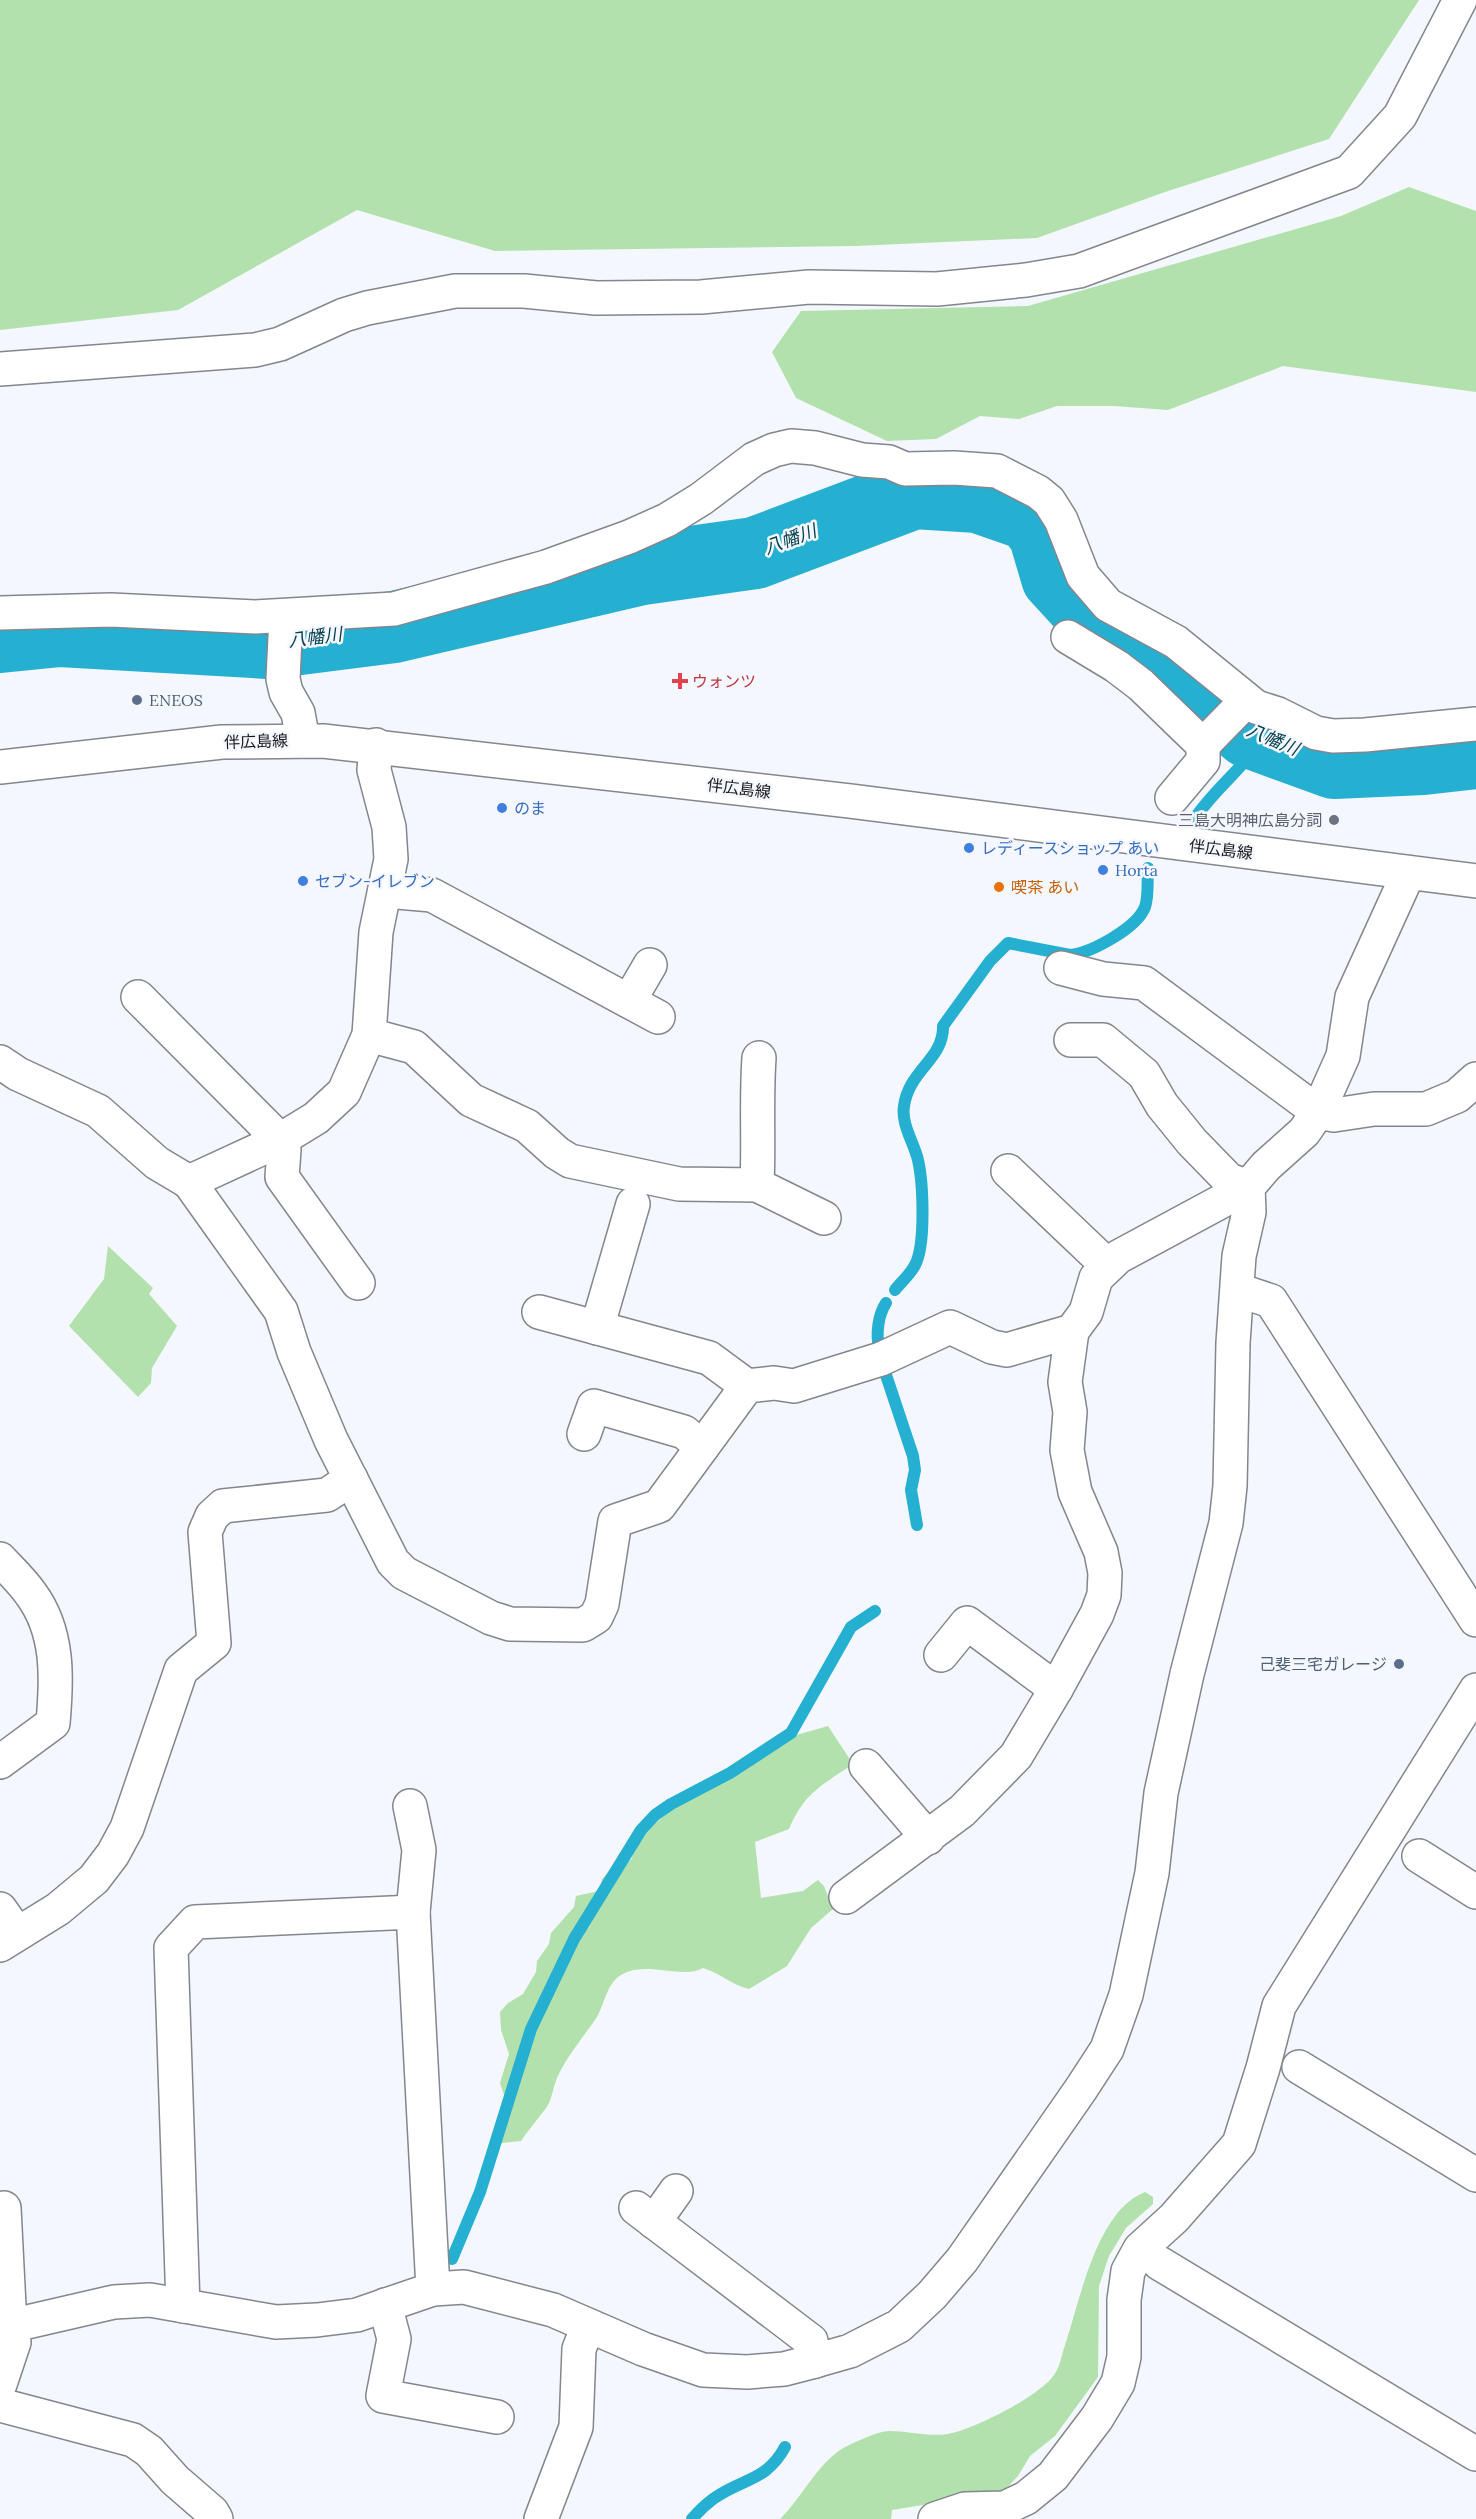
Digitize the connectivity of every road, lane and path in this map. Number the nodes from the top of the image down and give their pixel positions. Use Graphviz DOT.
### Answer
graph roads {
  1 [pos="1460,0"];
  2 [pos="0,369"];
  3 [pos="0,613"];
  4 [pos="285,620"];
  5 [pos="1068,637"];
  6 [pos="1244,703"];
  7 [pos="1476,724"];
  8 [pos="1210,738"];
  9 [pos="303,740"];
  10 [pos="376,745"];
  11 [pos="0,767"];
  12 [pos="1172,798"];
  13 [pos="1408,874"];
  14 [pos="1476,881"];
  15 [pos="386,891"];
  16 [pos="650,965"];
  17 [pos="1061,968"];
  18 [pos="138,997"];
  19 [pos="629,1001"];
  20 [pos="658,1017"];
  21 [pos="369,1035"];
  22 [pos="1071,1040"];
  23 [pos="759,1059"];
  24 [pos="0,1062"];
  25 [pos="1476,1079"];
  26 [pos="1318,1112"];
  27 [pos="280,1140"];
  28 [pos="1008,1171"];
  29 [pos="189,1182"];
  30 [pos="757,1185"];
  31 [pos="1248,1186"];
  32 [pos="633,1204"];
  33 [pos="824,1218"];
  34 [pos="1108,1266"];
  35 [pos="358,1283"];
  36 [pos="1238,1290"];
  37 [pos="539,1312"];
  38 [pos="597,1328"];
  39 [pos="1072,1331"];
  40 [pos="747,1386"];
  41 [pos="584,1434"];
  42 [pos="702,1447"];
  43 [pos="351,1479"];
  44 [pos="0,1559"];
  45 [pos="1476,1620"];
  46 [pos="941,1655"];
  47 [pos="1056,1689"];
  48 [pos="1476,1690"];
  49 [pos="0,1762"];
  50 [pos="866,1766"];
  51 [pos="410,1806"];
  52 [pos="928,1838"];
  53 [pos="1419,1856"];
  54 [pos="1476,1892"];
  55 [pos="846,1897"];
  56 [pos="413,1912"];
  57 [pos="6,1929"];
  58 [pos="1299,2067"];
  59 [pos="1476,2175"];
  60 [pos="676,2191"];
  61 [pos="4,2208"];
  62 [pos="1159,2263"];
  63 [pos="433,2289"];
  64 [pos="385,2305"];
  65 [pos="183,2306"];
  66 [pos="5,2324"];
  67 [pos="588,2326"];
  68 [pos="815,2361"];
  69 [pos="0,2384"];
  70 [pos="0,2405"];
  71 [pos="497,2418"];
  72 [pos="1476,2454"];
  73 [pos="1014,2514"];
  74 [pos="216,2519"];
  75 [pos="541,2519"];
  76 [pos="934,2519"];
  1 -- 2 [label="street"];
  3 -- 4 [label="street"];
  4 -- 6 [label="street"];
  4 -- 9 [label="street"];
  5 -- 8 [label="street"];
  6 -- 7 [label="street"];
  6 -- 8 [label="street"];
  8 -- 12 [label="street"];
  9 -- 10 [label="street, 伴広島線"];
  9 -- 11 [label="street, 伴広島線"];
  10 -- 13 [label="street, 伴広島線"];
  10 -- 15 [label="street"];
  13 -- 14 [label="street, 伴広島線"];
  13 -- 26 [label="street"];
  15 -- 19 [label="street"];
  15 -- 21 [label="street"];
  16 -- 19 [label="street"];
  17 -- 26 [label="street"];
  18 -- 27 [label="street"];
  19 -- 20 [label="street"];
  21 -- 27 [label="street"];
  21 -- 30 [label="street"];
  22 -- 31 [label="street"];
  23 -- 30 [label="street"];
  24 -- 29 [label="street"];
  25 -- 26 [label="street"];
  26 -- 31 [label="street"];
  27 -- 29 [label="street"];
  27 -- 35 [label="street"];
  28 -- 34 [label="street"];
  29 -- 43 [label="street"];
  30 -- 33 [label="street"];
  31 -- 34 [label="street"];
  31 -- 36 [label="street"];
  32 -- 38 [label="street"];
  34 -- 39 [label="street"];
  36 -- 45 [label="street"];
  36 -- 68 [label="street"];
  37 -- 38 [label="street"];
  38 -- 40 [label="street"];
  39 -- 40 [label="street"];
  39 -- 47 [label="street"];
  40 -- 42 [label="street"];
  41 -- 42 [label="street"];
  42 -- 43 [label="street"];
  43 -- 57 [label="street"];
  44 -- 49 [label="street"];
  46 -- 47 [label="street"];
  47 -- 52 [label="street"];
  48 -- 73 [label="street"];
  50 -- 52 [label="street"];
  51 -- 56 [label="street"];
  52 -- 55 [label="street"];
  53 -- 54 [label="street"];
  56 -- 63 [label="street"];
  56 -- 65 [label="street"];
  58 -- 59 [label="street"];
  60 -- 68 [label="street"];
  61 -- 66 [label="street"];
  62 -- 72 [label="street"];
  63 -- 64 [label="street"];
  63 -- 67 [label="street"];
  64 -- 65 [label="street"];
  64 -- 71 [label="street"];
  65 -- 66 [label="street"];
  66 -- 69 [label="street"];
  67 -- 68 [label="street"];
  67 -- 75 [label="street"];
  70 -- 74 [label="street"];
  73 -- 76 [label="street"];
}
